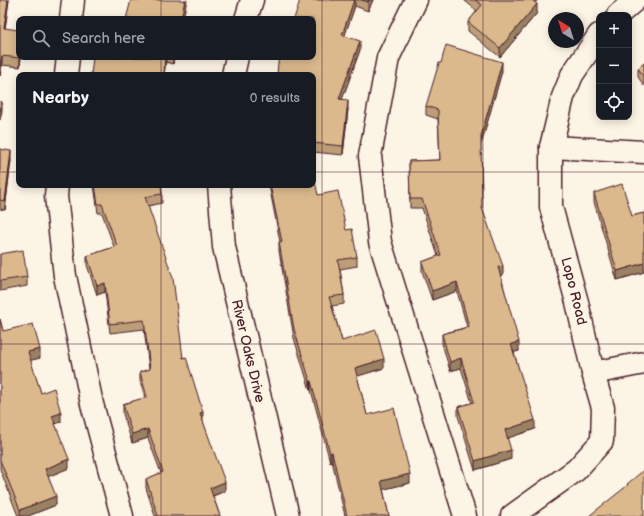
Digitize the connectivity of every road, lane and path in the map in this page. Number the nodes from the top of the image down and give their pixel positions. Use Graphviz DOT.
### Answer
graph roads {
  1 [pos="73,0"];
  2 [pos="252,0"];
  3 [pos="416,0"];
  4 [pos="635,0"];
  5 [pos="621,12"];
  6 [pos="71,16"];
  7 [pos="247,16"];
  8 [pos="596,39"];
  9 [pos="68,60"];
  10 [pos="236,60"];
  11 [pos="66,72"];
  12 [pos="234,72"];
  13 [pos="551,147"];
  14 [pos="644,152"];
  15 [pos="57,188"];
  16 [pos="219,188"];
  17 [pos="644,363"];
  18 [pos="593,373"];
  19 [pos="122,516"];
  20 [pos="288,516"];
  21 [pos="465,516"];
  22 [pos="512,516"];
  1 -- 6 [label="street"];
  2 -- 7 [label="street"];
  3 -- 21 [label="street"];
  4 -- 5 [label="street"];
  8 -- 13 [label="street, Lopo Road"];
  9 -- 11 [label="street"];
  10 -- 12 [label="street"];
  13 -- 14 [label="street"];
  13 -- 18 [label="street, Lopo Road"];
  15 -- 19 [label="street"];
  16 -- 20 [label="street, River Oaks Drive"];
  17 -- 18 [label="street"];
  18 -- 22 [label="street, Lopo Road"];
}
